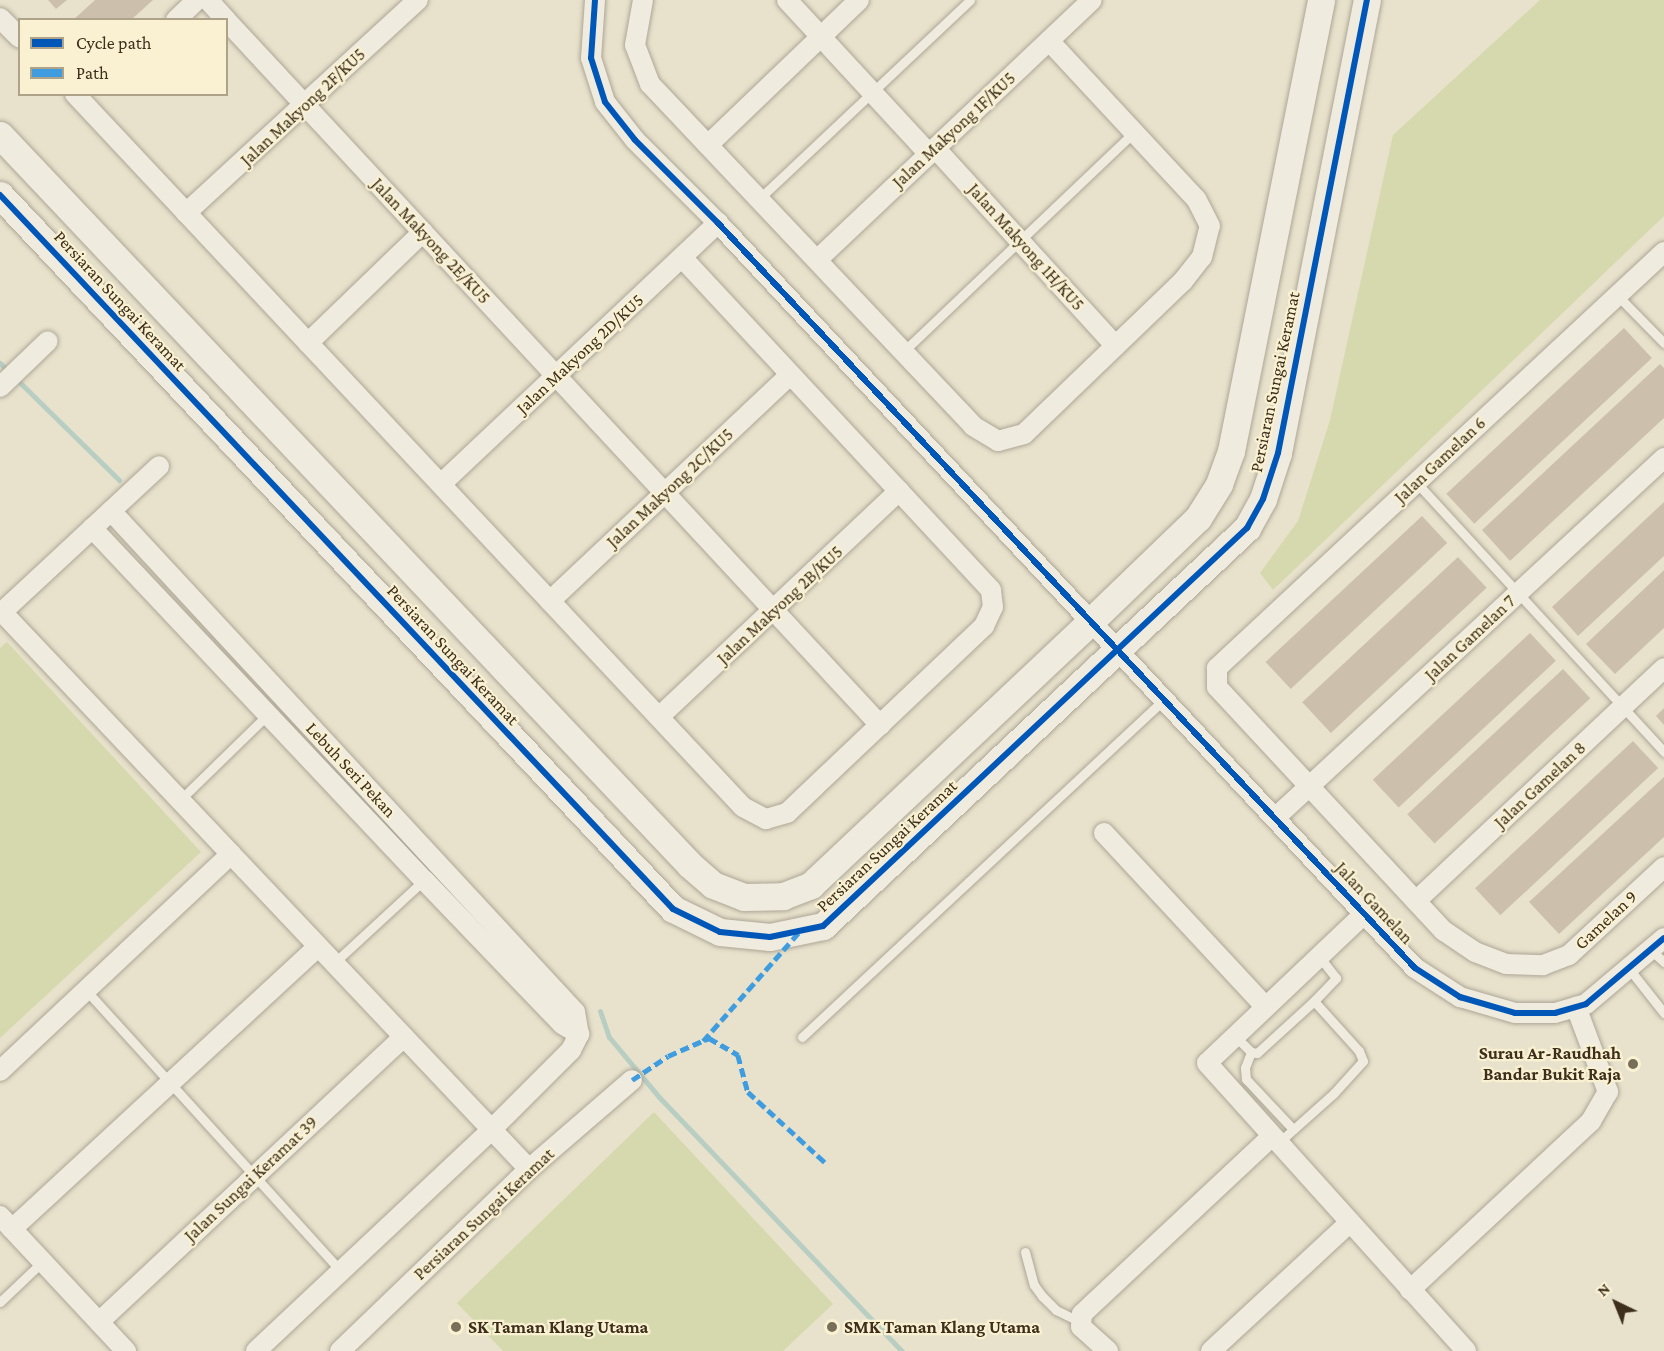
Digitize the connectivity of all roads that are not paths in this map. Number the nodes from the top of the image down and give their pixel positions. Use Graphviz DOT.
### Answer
graph roads {
  1 [pos="197,0"];
  2 [pos="208,0"];
  3 [pos="418,0"];
  4 [pos="595,0"];
  5 [pos="643,0"];
  6 [pos="787,0"];
  7 [pos="860,0"];
  8 [pos="970,0"];
  9 [pos="1092,0"];
  10 [pos="1321,0"];
  11 [pos="1367,0"];
  12 [pos="0,18"];
  13 [pos="178,18"];
  14 [pos="224,18"];
  15 [pos="228,22"];
  16 [pos="18,36"];
  17 [pos="821,36"];
  18 [pos="1049,41"];
  19 [pos="872,92"];
  20 [pos="84,97"];
  21 [pos="306,106"];
  22 [pos="1134,132"];
  23 [pos="0,135"];
  24 [pos="708,145"];
  25 [pos="932,151"];
  26 [pos="0,195"];
  27 [pos="759,199"];
  28 [pos="186,213"];
  29 [pos="718,223"];
  30 [pos="423,232"];
  31 [pos="1020,241"];
  32 [pos="1664,252"];
  33 [pos="682,258"];
  34 [pos="817,260"];
  35 [pos="1618,296"];
  36 [pos="48,340"];
  37 [pos="308,343"];
  38 [pos="1664,343"];
  39 [pos="1116,346"];
  40 [pos="903,352"];
  41 [pos="790,375"];
  42 [pos="556,376"];
  43 [pos="1,386"];
  44 [pos="1664,458"];
  45 [pos="159,466"];
  46 [pos="1415,482"];
  47 [pos="441,484"];
  48 [pos="899,491"];
  49 [pos="665,493"];
  50 [pos="111,511"];
  51 [pos="92,528"];
  52 [pos="1519,592"];
  53 [pos="550,601"];
  54 [pos="775,611"];
  55 [pos="1,613"];
  56 [pos="1092,620"];
  57 [pos="1118,650"];
  58 [pos="1216,668"];
  59 [pos="1664,668"];
  60 [pos="1164,699"];
  61 [pos="1622,708"];
  62 [pos="268,714"];
  63 [pos="659,717"];
  64 [pos="880,725"];
  65 [pos="1664,752"];
  66 [pos="1310,787"];
  67 [pos="180,800"];
  68 [pos="1275,818"];
  69 [pos="1104,833"];
  70 [pos="231,854"];
  71 [pos="1664,867"];
  72 [pos="424,880"];
  73 [pos="1416,901"];
  74 [pos="1364,914"];
  75 [pos="318,947"];
  76 [pos="1660,950"];
  77 [pos="1318,956"];
  78 [pos="334,963"];
  79 [pos="1630,970"];
  80 [pos="85,989"];
  81 [pos="1314,1001"];
  82 [pos="1265,1006"];
  83 [pos="1576,1007"];
  84 [pos="1664,1013"];
  85 [pos="579,1034"];
  86 [pos="1233,1034"];
  87 [pos="404,1037"];
  88 [pos="802,1037"];
  89 [pos="1251,1052"];
  90 [pos="0,1071"];
  91 [pos="1246,1079"];
  92 [pos="632,1080"];
  93 [pos="170,1083"];
  94 [pos="1231,1093"];
  95 [pos="492,1129"];
  96 [pos="1293,1129"];
  97 [pos="1274,1140"];
  98 [pos="529,1169"];
  99 [pos="255,1176"];
  100 [pos="6,1222"];
  101 [pos="1349,1223"];
  102 [pos="1025,1252"];
  103 [pos="42,1262"];
  104 [pos="341,1271"];
  105 [pos="1410,1290"];
  106 [pos="0,1302"];
  107 [pos="99,1322"];
  108 [pos="1079,1322"];
  109 [pos="126,1351"];
  110 [pos="256,1351"];
  111 [pos="340,1351"];
  112 [pos="1108,1351"];
  113 [pos="1211,1351"];
  114 [pos="1467,1351"];
  1 -- 13 [label="street"];
  2 -- 14 [label="street, Jalan Makyong 2E/KU5"];
  3 -- 21 [label="street, Jalan Makyong 2F/KU5"];
  4 -- 29 [label="street, Jalan Gamelan"];
  5 -- 24 [label="street"];
  6 -- 17 [label="street, Jalan Makyong 1H/KU5"];
  7 -- 17 [label="street"];
  8 -- 19 [label="lane"];
  9 -- 18 [label="street, Jalan Makyong 1F/KU5"];
  10 -- 56 [label="street, Persiaran Sungai Keramat"];
  11 -- 57 [label="street, Persiaran Sungai Keramat"];
  12 -- 16 [label="street"];
  15 -- 21 [label="street, Jalan Makyong 2E/KU5"];
  17 -- 19 [label="street, Jalan Makyong 1H/KU5"];
  17 -- 24 [label="street"];
  18 -- 22 [label="street"];
  18 -- 25 [label="street, Jalan Makyong 1F/KU5"];
  19 -- 25 [label="street, Jalan Makyong 1H/KU5"];
  19 -- 27 [label="lane"];
  20 -- 28 [label="street"];
  21 -- 28 [label="street, Jalan Makyong 2F/KU5"];
  21 -- 30 [label="street, Jalan Makyong 2E/KU5"];
  22 -- 31 [label="lane"];
  22 -- 39 [label="street"];
  23 -- 56 [label="street, Persiaran Sungai Keramat"];
  24 -- 27 [label="street"];
  25 -- 31 [label="street, Jalan Makyong 1H/KU5"];
  25 -- 34 [label="street, Jalan Makyong 1F/KU5"];
  26 -- 57 [label="street, Persiaran Sungai Keramat"];
  27 -- 34 [label="street"];
  28 -- 37 [label="street"];
  29 -- 33 [label="street, Jalan Makyong 2D/KU5"];
  29 -- 56 [label="street, Jalan Gamelan"];
  30 -- 37 [label="street"];
  30 -- 42 [label="street, Jalan Makyong 2E/KU5"];
  31 -- 39 [label="street, Jalan Makyong 1H/KU5"];
  31 -- 40 [label="lane"];
  32 -- 35 [label="street, Jalan Gamelan 6"];
  33 -- 41 [label="street"];
  33 -- 42 [label="street, Jalan Makyong 2D/KU5"];
  34 -- 40 [label="street"];
  35 -- 38 [label="lane"];
  35 -- 46 [label="street, Jalan Gamelan 6"];
  36 -- 43 [label="street"];
  37 -- 47 [label="street"];
  39 -- 40 [label="street"];
  41 -- 48 [label="street"];
  41 -- 49 [label="street, Jalan Makyong 2C/KU5"];
  42 -- 47 [label="street, Jalan Makyong 2D/KU5"];
  42 -- 49 [label="street, Jalan Makyong 2E/KU5"];
  44 -- 52 [label="street, Jalan Gamelan 7"];
  45 -- 50 [label="street"];
  46 -- 52 [label="lane"];
  46 -- 58 [label="street, Jalan Gamelan 6"];
  47 -- 53 [label="street"];
  48 -- 54 [label="street, Jalan Makyong 2B/KU5"];
  48 -- 64 [label="street"];
  49 -- 53 [label="street, Jalan Makyong 2C/KU5"];
  49 -- 54 [label="street, Jalan Makyong 2E/KU5"];
  50 -- 51 [label="street"];
  50 -- 85 [label="street, Lebuh Seri Pekan"];
  51 -- 55 [label="street"];
  51 -- 62 [label="street"];
  52 -- 61 [label="lane"];
  52 -- 66 [label="street, Jalan Gamelan 7"];
  53 -- 63 [label="street"];
  54 -- 63 [label="street, Jalan Makyong 2B/KU5"];
  54 -- 64 [label="street, Jalan Makyong 2E/KU5"];
  55 -- 67 [label="street"];
  56 -- 57 [label="street, Jalan Gamelan"];
  57 -- 60 [label="street, Jalan Gamelan"];
  58 -- 66 [label="street, Gamelan 9"];
  59 -- 61 [label="street, Jalan Gamelan 8"];
  60 -- 68 [label="street, Jalan Gamelan"];
  60 -- 88 [label="lane"];
  61 -- 65 [label="lane"];
  61 -- 73 [label="street, Jalan Gamelan 8"];
  62 -- 67 [label="lane"];
  62 -- 72 [label="street"];
  63 -- 64 [label="street"];
  66 -- 68 [label="street, Jalan Gamelan 7"];
  66 -- 73 [label="street, Gamelan 9"];
  67 -- 70 [label="street"];
  68 -- 74 [label="street, Jalan Gamelan"];
  69 -- 82 [label="street"];
  70 -- 75 [label="street"];
  70 -- 80 [label="street"];
  71 -- 73 [label="street, Gamelan 9"];
  72 -- 78 [label="lane"];
  72 -- 85 [label="street"];
  74 -- 77 [label="street"];
  74 -- 83 [label="street, Jalan Gamelan"];
  75 -- 78 [label="street"];
  75 -- 93 [label="street"];
  76 -- 79 [label="street, Jalan Gamelan"];
  77 -- 81 [label="lane"];
  77 -- 82 [label="street"];
  78 -- 87 [label="street"];
  79 -- 83 [label="street, Jalan Gamelan"];
  79 -- 84 [label="lane"];
  80 -- 90 [label="street"];
  80 -- 93 [label="lane"];
  81 -- 89 [label="lane"];
  81 -- 96 [label="lane"];
  82 -- 86 [label="street"];
  83 -- 105 [label="street"];
  85 -- 95 [label="street"];
  86 -- 89 [label="lane"];
  86 -- 94 [label="street"];
  87 -- 95 [label="street"];
  87 -- 99 [label="street, Jalan Sungai Keramat 39"];
  89 -- 91 [label="lane"];
  91 -- 94 [label="lane"];
  91 -- 96 [label="lane"];
  92 -- 98 [label="street, Persiaran Sungai Keramat"];
  93 -- 99 [label="lane"];
  93 -- 100 [label="street"];
  94 -- 97 [label="street"];
  95 -- 98 [label="street"];
  95 -- 104 [label="street"];
  96 -- 97 [label="lane"];
  97 -- 101 [label="street"];
  97 -- 108 [label="street"];
  98 -- 111 [label="street, Persiaran Sungai Keramat"];
  99 -- 104 [label="lane"];
  99 -- 107 [label="street, Jalan Sungai Keramat 39"];
  100 -- 103 [label="street"];
  101 -- 105 [label="street"];
  101 -- 113 [label="street"];
  102 -- 108 [label="lane"];
  103 -- 106 [label="lane"];
  103 -- 107 [label="street"];
  104 -- 110 [label="street"];
  105 -- 114 [label="street"];
  107 -- 109 [label="street"];
  108 -- 112 [label="street"];
}
